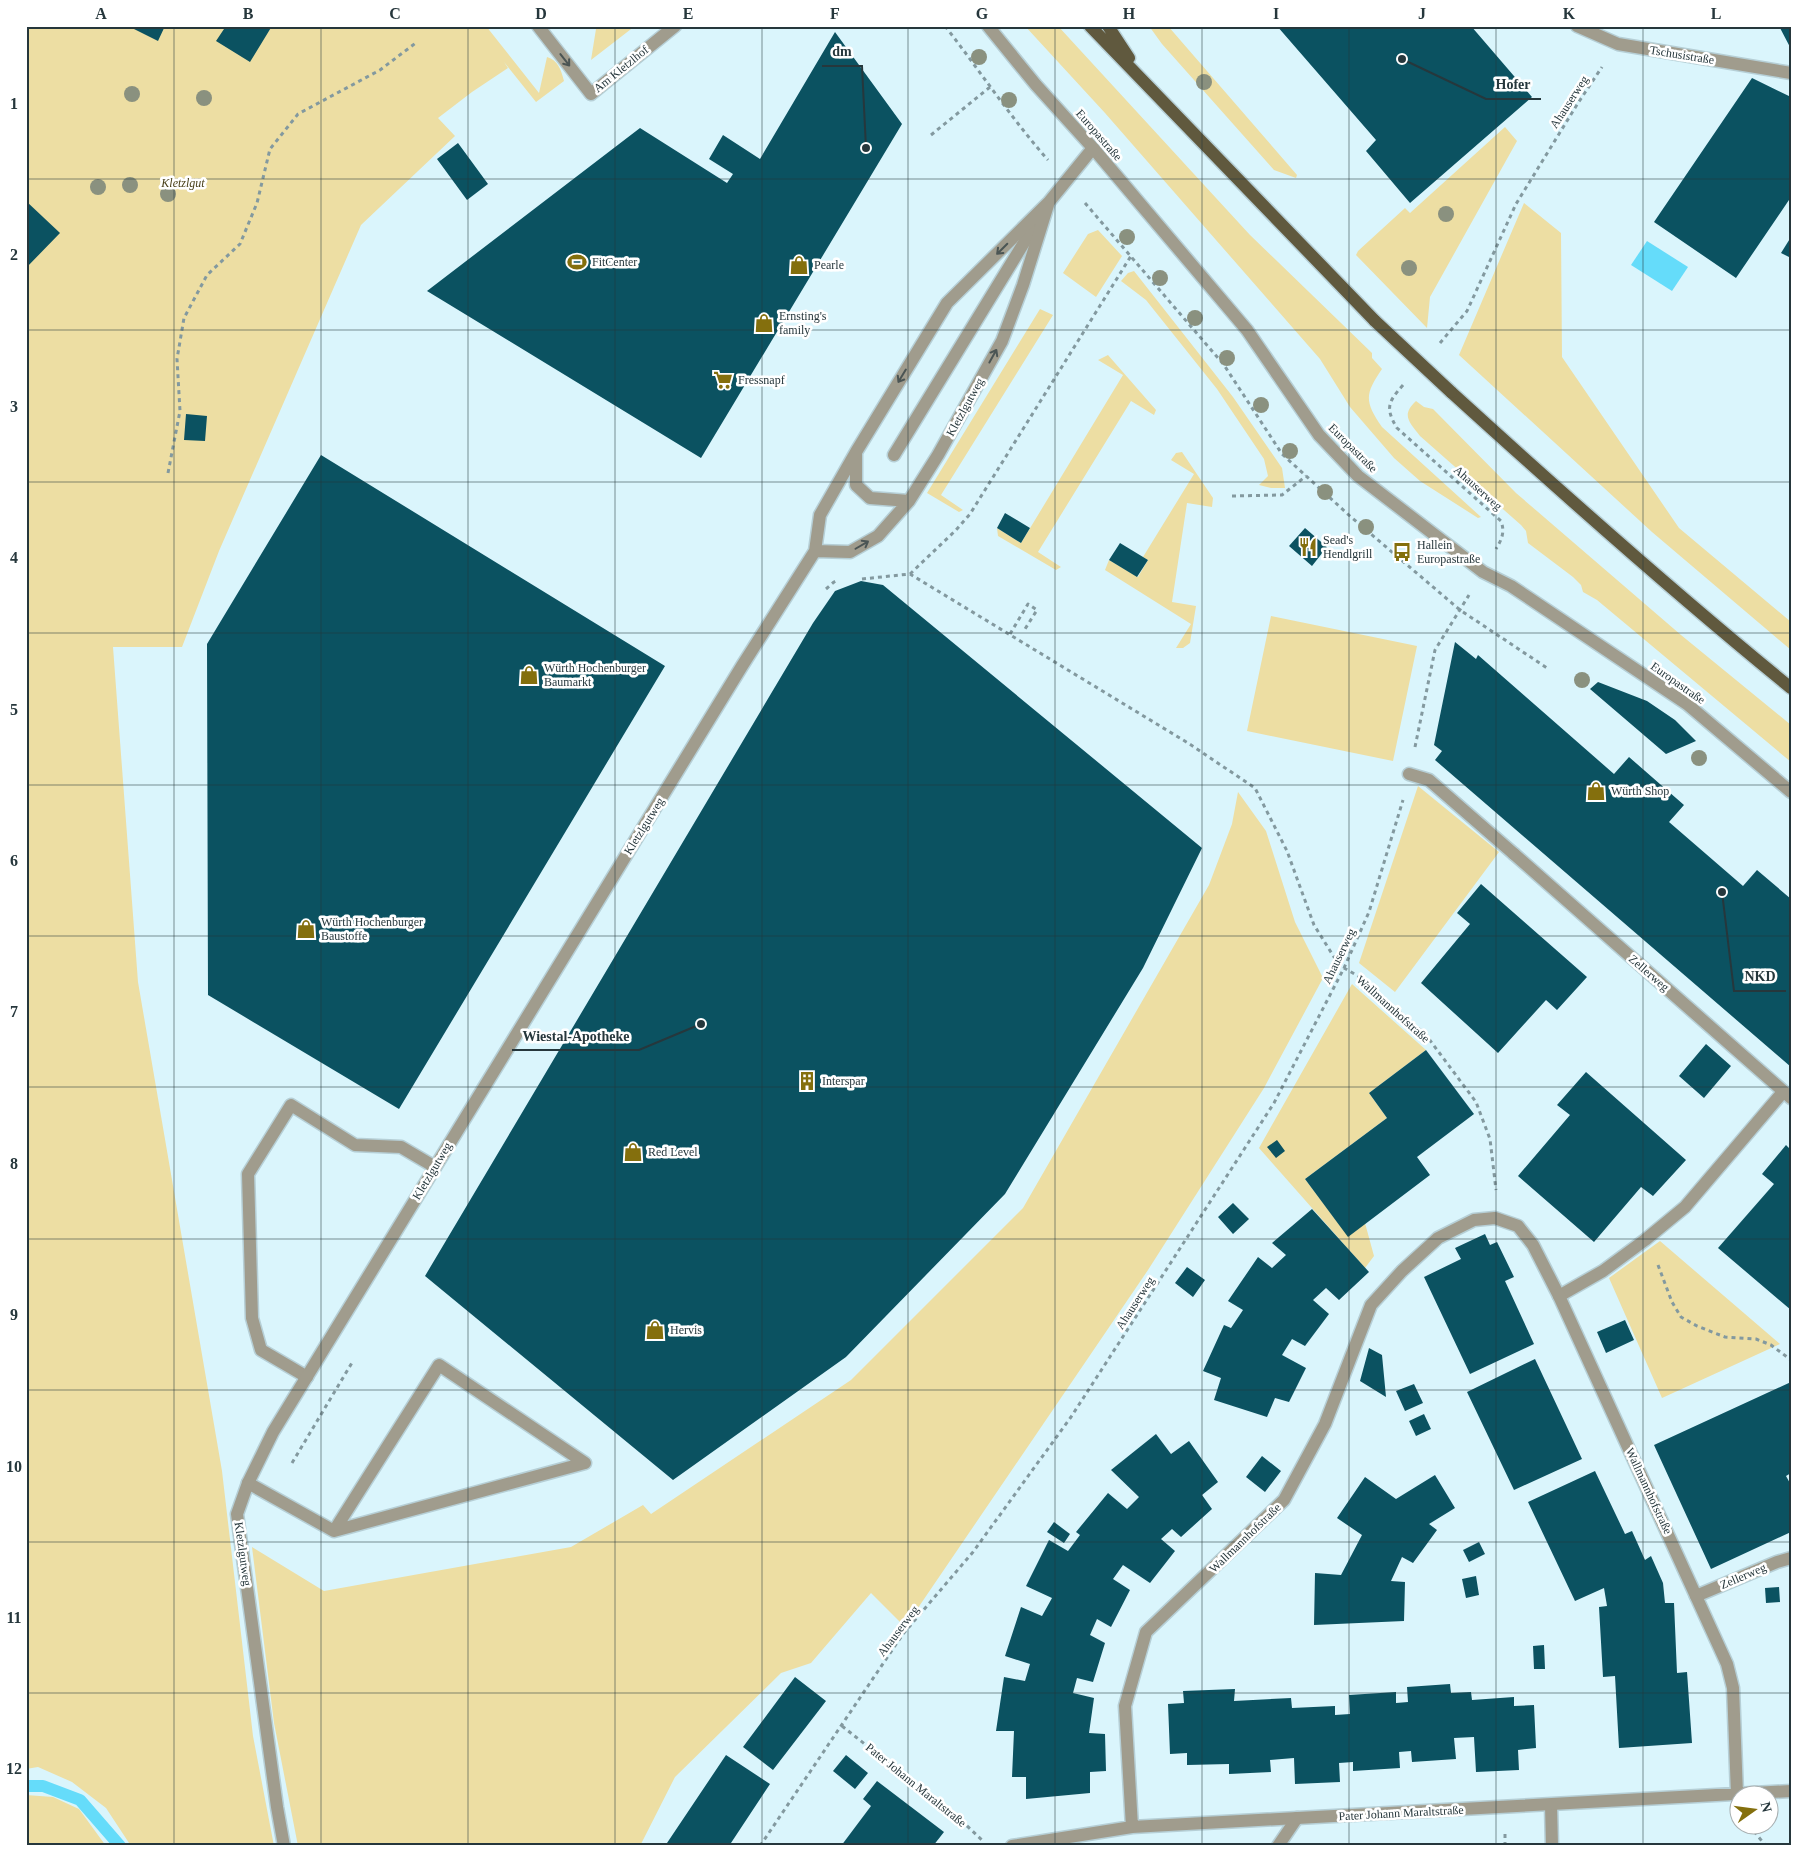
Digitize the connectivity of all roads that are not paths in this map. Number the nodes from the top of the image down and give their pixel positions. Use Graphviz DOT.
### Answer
graph roads {
  1 [pos="538,26"];
  2 [pos="675,26"];
  3 [pos="988,26"];
  4 [pos="1090,26"];
  5 [pos="1108,26"];
  6 [pos="1577,26"];
  7 [pos="1791,73"];
  8 [pos="1144,81"];
  9 [pos="1092,148"];
  10 [pos="1049,202"];
  11 [pos="856,452"];
  12 [pos="894,455"];
  13 [pos="909,500"];
  14 [pos="816,551"];
  15 [pos="1791,688"];
  16 [pos="1409,774"];
  17 [pos="1791,792"];
  18 [pos="1787,1095"];
  19 [pos="435,1167"];
  20 [pos="1559,1296"];
  21 [pos="307,1377"];
  22 [pos="248,1483"];
  23 [pos="334,1531"];
  24 [pos="1791,1558"];
  25 [pos="1696,1596"];
  26 [pos="1737,1784"];
  27 [pos="1730,1794"];
  28 [pos="1551,1805"];
  29 [pos="1298,1818"];
  30 [pos="1132,1827"];
  31 [pos="284,1846"];
  32 [pos="1012,1846"];
  33 [pos="1278,1846"];
  34 [pos="1552,1846"];
  1 -- 2 [label="street, Am Kletzlhof, one-way"];
  3 -- 9 [label="street, Europastraße"];
  4 -- 8 [label="main road"];
  5 -- 8 [label="main road"];
  6 -- 7 [label="street, Tschusistraße"];
  8 -- 15 [label="main road, bridge"];
  9 -- 10 [label="street, Kletzlgutweg"];
  9 -- 17 [label="street, Europastraße"];
  10 -- 11 [label="street, Kletzlgutweg, one-way"];
  10 -- 12 [label="street"];
  13 -- 10 [label="street, Kletzlgutweg, one-way"];
  11 -- 13 [label="street"];
  11 -- 14 [label="street, Kletzlgutweg"];
  14 -- 13 [label="street, Kletzlgutweg, one-way"];
  14 -- 19 [label="street, Kletzlgutweg"];
  16 -- 18 [label="street, Zellerweg"];
  18 -- 20 [label="street, Zellerweg"];
  19 -- 21 [label="street, Kletzlgutweg"];
  19 -- 21 [label="street"];
  20 -- 25 [label="street, Wallmannhofstraße"];
  20 -- 30 [label="street, Wallmannhofstraße"];
  21 -- 22 [label="street, Kletzlgutweg"];
  22 -- 23 [label="street"];
  22 -- 31 [label="street, Kletzlgutweg"];
  23 -- 23 [label="street"];
  24 -- 25 [label="street, Zellerweg"];
  25 -- 26 [label="street, Wallmannhofstraße"];
  27 -- 28 [label="street, Pater Johann Maraltstraße"];
  28 -- 29 [label="street, Pater Johann Maraltstraße"];
  28 -- 34 [label="street"];
  29 -- 30 [label="street, Pater Johann Maraltstraße"];
  29 -- 33 [label="street"];
  30 -- 32 [label="street, Pater Johann Maraltstraße"];
}
